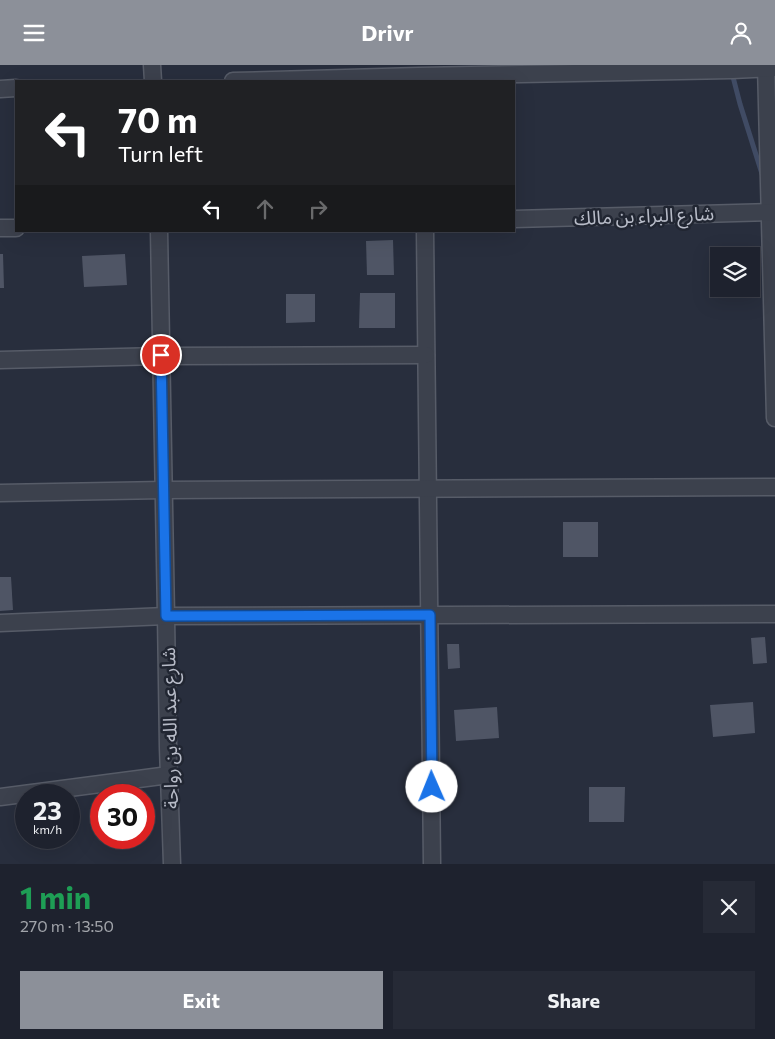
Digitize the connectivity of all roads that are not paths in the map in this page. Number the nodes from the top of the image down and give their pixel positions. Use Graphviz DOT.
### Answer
graph roads {
  1 [pos="152,65"];
  2 [pos="769,67"];
  3 [pos="419,74"];
  4 [pos="153,80"];
  5 [pos="260,80"];
  6 [pos="15,88"];
  7 [pos="0,89"];
  8 [pos="772,212"];
  9 [pos="515,219"];
  10 [pos="0,228"];
  11 [pos="15,228"];
  12 [pos="159,232"];
  13 [pos="425,232"];
  14 [pos="161,355"];
  15 [pos="426,355"];
  16 [pos="0,360"];
  17 [pos="775,418"];
  18 [pos="775,487"];
  19 [pos="428,489"];
  20 [pos="164,490"];
  21 [pos="0,493"];
  22 [pos="775,614"];
  23 [pos="430,615"];
  24 [pos="166,616"];
  25 [pos="0,623"];
  26 [pos="169,775"];
  27 [pos="0,797"];
  28 [pos="172,864"];
  29 [pos="432,864"];
  1 -- 4 [label="street"];
  2 -- 3 [label="street"];
  2 -- 8 [label="street"];
  3 -- 5 [label="street"];
  6 -- 7 [label="street"];
  8 -- 9 [label="street, شارع البراء بن مالك"];
  8 -- 17 [label="street"];
  10 -- 11 [label="street"];
  12 -- 14 [label="street, شارع عبد الله بن رواحة"];
  13 -- 15 [label="street"];
  14 -- 15 [label="street"];
  14 -- 16 [label="street"];
  14 -- 20 [label="street, شارع عبد الله بن رواحة"];
  15 -- 19 [label="street"];
  18 -- 19 [label="street"];
  19 -- 20 [label="street"];
  19 -- 23 [label="street"];
  20 -- 21 [label="street"];
  20 -- 24 [label="street, شارع عبد الله بن رواحة"];
  22 -- 23 [label="street"];
  23 -- 24 [label="street"];
  23 -- 29 [label="street"];
  24 -- 25 [label="street"];
  24 -- 26 [label="street, شارع عبد الله بن رواحة"];
  26 -- 27 [label="street"];
  26 -- 28 [label="street, شارع عبد الله بن رواحة"];
}
